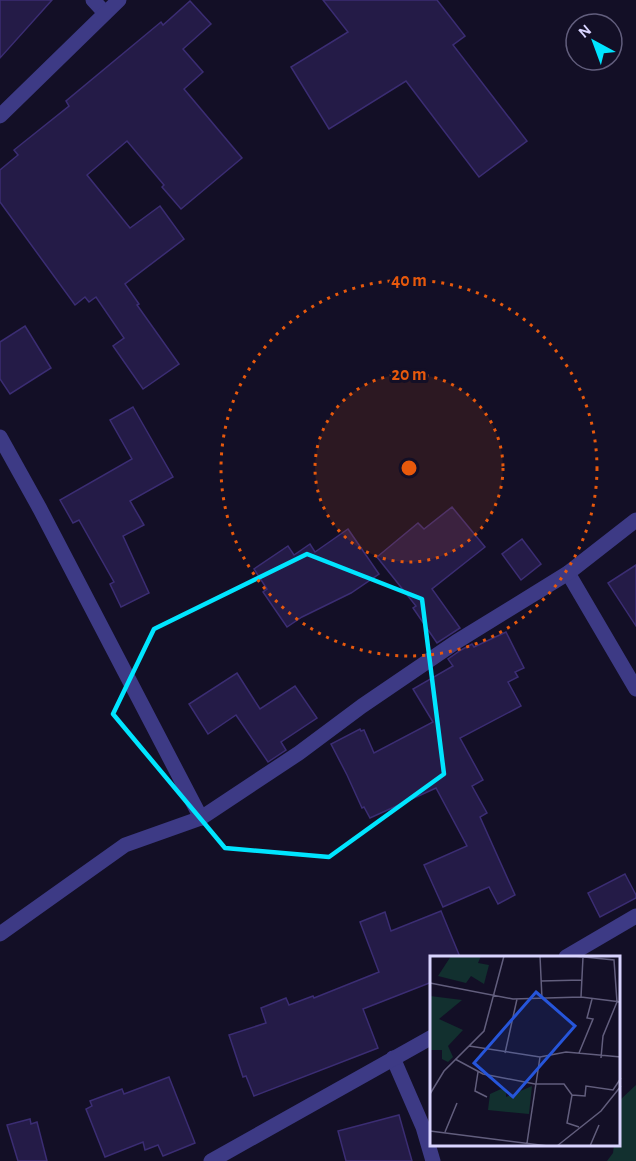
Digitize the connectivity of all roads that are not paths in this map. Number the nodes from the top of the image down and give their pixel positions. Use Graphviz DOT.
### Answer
graph roads {
  1 [pos="93,0"];
  2 [pos="119,0"];
  3 [pos="105,14"];
  4 [pos="0,116"];
  5 [pos="0,437"];
  6 [pos="636,520"];
  7 [pos="568,573"];
  8 [pos="636,689"];
  9 [pos="201,818"];
  10 [pos="636,916"];
  11 [pos="0,934"];
  12 [pos="568,956"];
  13 [pos="430,1038"];
  14 [pos="393,1058"];
  15 [pos="211,1161"];
  16 [pos="433,1161"];
  1 -- 3 [label="street"];
  2 -- 3 [label="street"];
  3 -- 4 [label="street"];
  5 -- 9 [label="street"];
  6 -- 7 [label="street"];
  7 -- 8 [label="street"];
  7 -- 9 [label="street"];
  9 -- 11 [label="street"];
  10 -- 12 [label="street"];
  13 -- 14 [label="street"];
  14 -- 15 [label="street"];
  14 -- 16 [label="street"];
}
